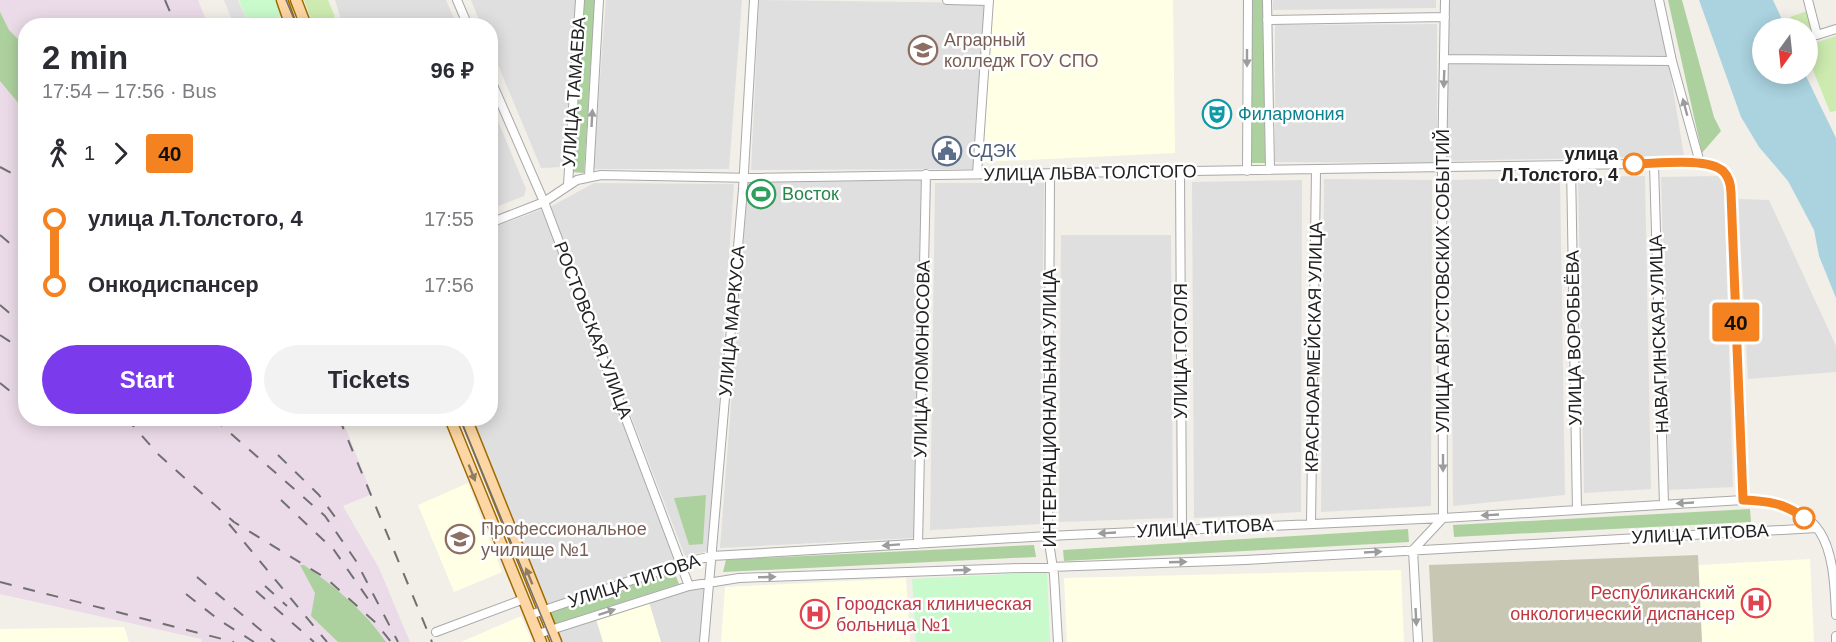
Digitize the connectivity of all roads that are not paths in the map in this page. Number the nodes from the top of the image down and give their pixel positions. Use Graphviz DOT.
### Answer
graph roads {
  1 [pos="282,0"];
  2 [pos="296,0"];
  3 [pos="457,0"];
  4 [pos="580,0"];
  5 [pos="599,0"];
  6 [pos="754,0"];
  7 [pos="947,0"];
  8 [pos="1248,0"];
  9 [pos="1267,0"];
  10 [pos="1445,0"];
  11 [pos="1659,0"];
  12 [pos="1808,0"];
  13 [pos="989,1"];
  14 [pos="288,18"];
  15 [pos="303,18"];
  16 [pos="465,18"];
  17 [pos="1445,18"];
  18 [pos="1267,20"];
  19 [pos="1836,29"];
  20 [pos="1445,59"];
  21 [pos="1672,61"];
  22 [pos="498,96"];
  23 [pos="1700,163"];
  24 [pos="1654,164"];
  25 [pos="1571,166"];
  26 [pos="1442,168"];
  27 [pos="1270,170"];
  28 [pos="1316,170"];
  29 [pos="1247,171"];
  30 [pos="1180,172"];
  31 [pos="926,174"];
  32 [pos="977,174"];
  33 [pos="1050,174"];
  34 [pos="589,176"];
  35 [pos="743,178"];
  36 [pos="568,184"];
  37 [pos="544,202"];
  38 [pos="498,220"];
  39 [pos="453,426"];
  40 [pos="469,426"];
  41 [pos="1743,500"];
  42 [pos="1664,504"];
  43 [pos="1576,510"];
  44 [pos="1443,518"];
  45 [pos="1311,523"];
  46 [pos="1817,528"];
  47 [pos="1182,530"];
  48 [pos="1048,536"];
  49 [pos="1824,537"];
  50 [pos="1836,537"];
  51 [pos="918,544"];
  52 [pos="1413,550"];
  53 [pos="712,556"];
  54 [pos="682,563"];
  55 [pos="1052,567"];
  56 [pos="709,581"];
  57 [pos="689,586"];
  58 [pos="524,599"];
  59 [pos="543,610"];
  60 [pos="530,615"];
  61 [pos="1836,615"];
  62 [pos="551,630"];
  63 [pos="436,632"];
  64 [pos="1836,636"];
  65 [pos="540,638"];
  66 [pos="556,642"];
  67 [pos="704,642"];
  68 [pos="1058,642"];
  69 [pos="1418,642"];
  70 [pos="1836,642"];
  1 -- 14 [label="main road"];
  2 -- 15 [label="main road"];
  3 -- 16 [label="street"];
  4 -- 36 [label="street, УЛИЦА ТАМАЕВА"];
  34 -- 5 [label="street, УЛИЦА ТАМАЕВА, one-way"];
  6 -- 35 [label="street, УЛИЦА МАРКУСА"];
  7 -- 13 [label="street"];
  8 -- 29 [label="street, one-way"];
  9 -- 18 [label="street"];
  10 -- 17 [label="street, УЛИЦА АВГУСТОВСКИХ СОБЫТИЙ"];
  11 -- 21 [label="street"];
  12 -- 19 [label="street"];
  13 -- 32 [label="street"];
  17 -- 18 [label="street"];
  17 -- 20 [label="street, УЛИЦА АВГУСТОВСКИХ СОБЫТИЙ"];
  18 -- 27 [label="street"];
  20 -- 21 [label="street"];
  20 -- 26 [label="street, УЛИЦА АВГУСТОВСКИХ СОБЫТИЙ, one-way"];
  23 -- 21 [label="street, one-way"];
  22 -- 37 [label="street, РОСТОВСКАЯ УЛИЦА"];
  23 -- 24 [label="street, УЛИЦА ЛЬВА ТОЛСТОГО"];
  23 -- 41 [label="street"];
  24 -- 25 [label="street, УЛИЦА ЛЬВА ТОЛСТОГО"];
  24 -- 42 [label="street, НАВАГИНСКАЯ УЛИЦА"];
  25 -- 26 [label="street, УЛИЦА ЛЬВА ТОЛСТОГО"];
  25 -- 43 [label="street, УЛИЦА ВОРОБЬЁВА"];
  26 -- 28 [label="street, УЛИЦА ЛЬВА ТОЛСТОГО"];
  26 -- 44 [label="street, УЛИЦА АВГУСТОВСКИХ СОБЫТИЙ, one-way"];
  27 -- 28 [label="street, УЛИЦА ЛЬВА ТОЛСТОГО"];
  27 -- 29 [label="street, УЛИЦА ЛЬВА ТОЛСТОГО"];
  28 -- 45 [label="street, КРАСНОАРМЕЙСКАЯ УЛИЦА"];
  29 -- 30 [label="street, УЛИЦА ЛЬВА ТОЛСТОГО"];
  30 -- 33 [label="street, УЛИЦА ЛЬВА ТОЛСТОГО"];
  30 -- 47 [label="street, УЛИЦА ГОГОЛЯ"];
  31 -- 32 [label="street, УЛИЦА ЛЬВА ТОЛСТОГО"];
  31 -- 35 [label="street, УЛИЦА ЛЬВА ТОЛСТОГО"];
  31 -- 51 [label="street, УЛИЦА ЛОМОНОСОВА"];
  32 -- 33 [label="street, УЛИЦА ЛЬВА ТОЛСТОГО"];
  33 -- 48 [label="street, ИНТЕРНАЦИОНАЛЬНАЯ УЛИЦА"];
  34 -- 35 [label="street, УЛИЦА ЛЬВА ТОЛСТОГО"];
  34 -- 36 [label="street, УЛИЦА ЛЬВА ТОЛСТОГО"];
  35 -- 53 [label="street, УЛИЦА МАРКУСА"];
  36 -- 37 [label="street, УЛИЦА ЛЬВА ТОЛСТОГО"];
  37 -- 38 [label="street, УЛИЦА ЛЬВА ТОЛСТОГО"];
  37 -- 54 [label="street, РОСТОВСКАЯ УЛИЦА"];
  39 -- 58 [label="main road, one-way"];
  59 -- 40 [label="main road, one-way"];
  41 -- 42 [label="street, УЛИЦА ТИТОВА, one-way"];
  41 -- 46 [label="street, УЛИЦА ТИТОВА"];
  42 -- 43 [label="street, УЛИЦА ТИТОВА"];
  43 -- 44 [label="street, УЛИЦА ТИТОВА, one-way"];
  44 -- 45 [label="street, УЛИЦА ТИТОВА"];
  44 -- 52 [label="street"];
  45 -- 47 [label="street, УЛИЦА ТИТОВА"];
  46 -- 49 [label="street"];
  46 -- 52 [label="street, УЛИЦА ТИТОВА"];
  47 -- 48 [label="street, УЛИЦА ТИТОВА, one-way"];
  48 -- 51 [label="street, УЛИЦА ТИТОВА"];
  48 -- 55 [label="street, ИНТЕРНАЦИОНАЛЬНАЯ УЛИЦА"];
  49 -- 50 [label="street"];
  49 -- 61 [label="street"];
  51 -- 53 [label="street, УЛИЦА ТИТОВА, one-way"];
  55 -- 52 [label="street, УЛИЦА ТИТОВА, one-way"];
  52 -- 69 [label="street, one-way"];
  53 -- 54 [label="street, УЛИЦА ТИТОВА"];
  53 -- 56 [label="street, УЛИЦА МАРКУСА"];
  54 -- 57 [label="street, РОСТОВСКАЯ УЛИЦА"];
  54 -- 59 [label="street, УЛИЦА ТИТОВА"];
  56 -- 55 [label="street, УЛИЦА ТИТОВА, one-way"];
  55 -- 68 [label="street, ИНТЕРНАЦИОНАЛЬНАЯ УЛИЦА"];
  56 -- 57 [label="street, УЛИЦА ТИТОВА"];
  56 -- 67 [label="street, УЛИЦА МАРКУСА"];
  62 -- 57 [label="street, УЛИЦА ТИТОВА, one-way"];
  58 -- 60 [label="main road"];
  58 -- 63 [label="street"];
  59 -- 60 [label="street, УЛИЦА ТИТОВА"];
  59 -- 62 [label="main road"];
  60 -- 65 [label="main road"];
  62 -- 65 [label="street, УЛИЦА ТИТОВА"];
  62 -- 66 [label="main road"];
  64 -- 70 [label="street"];
}
